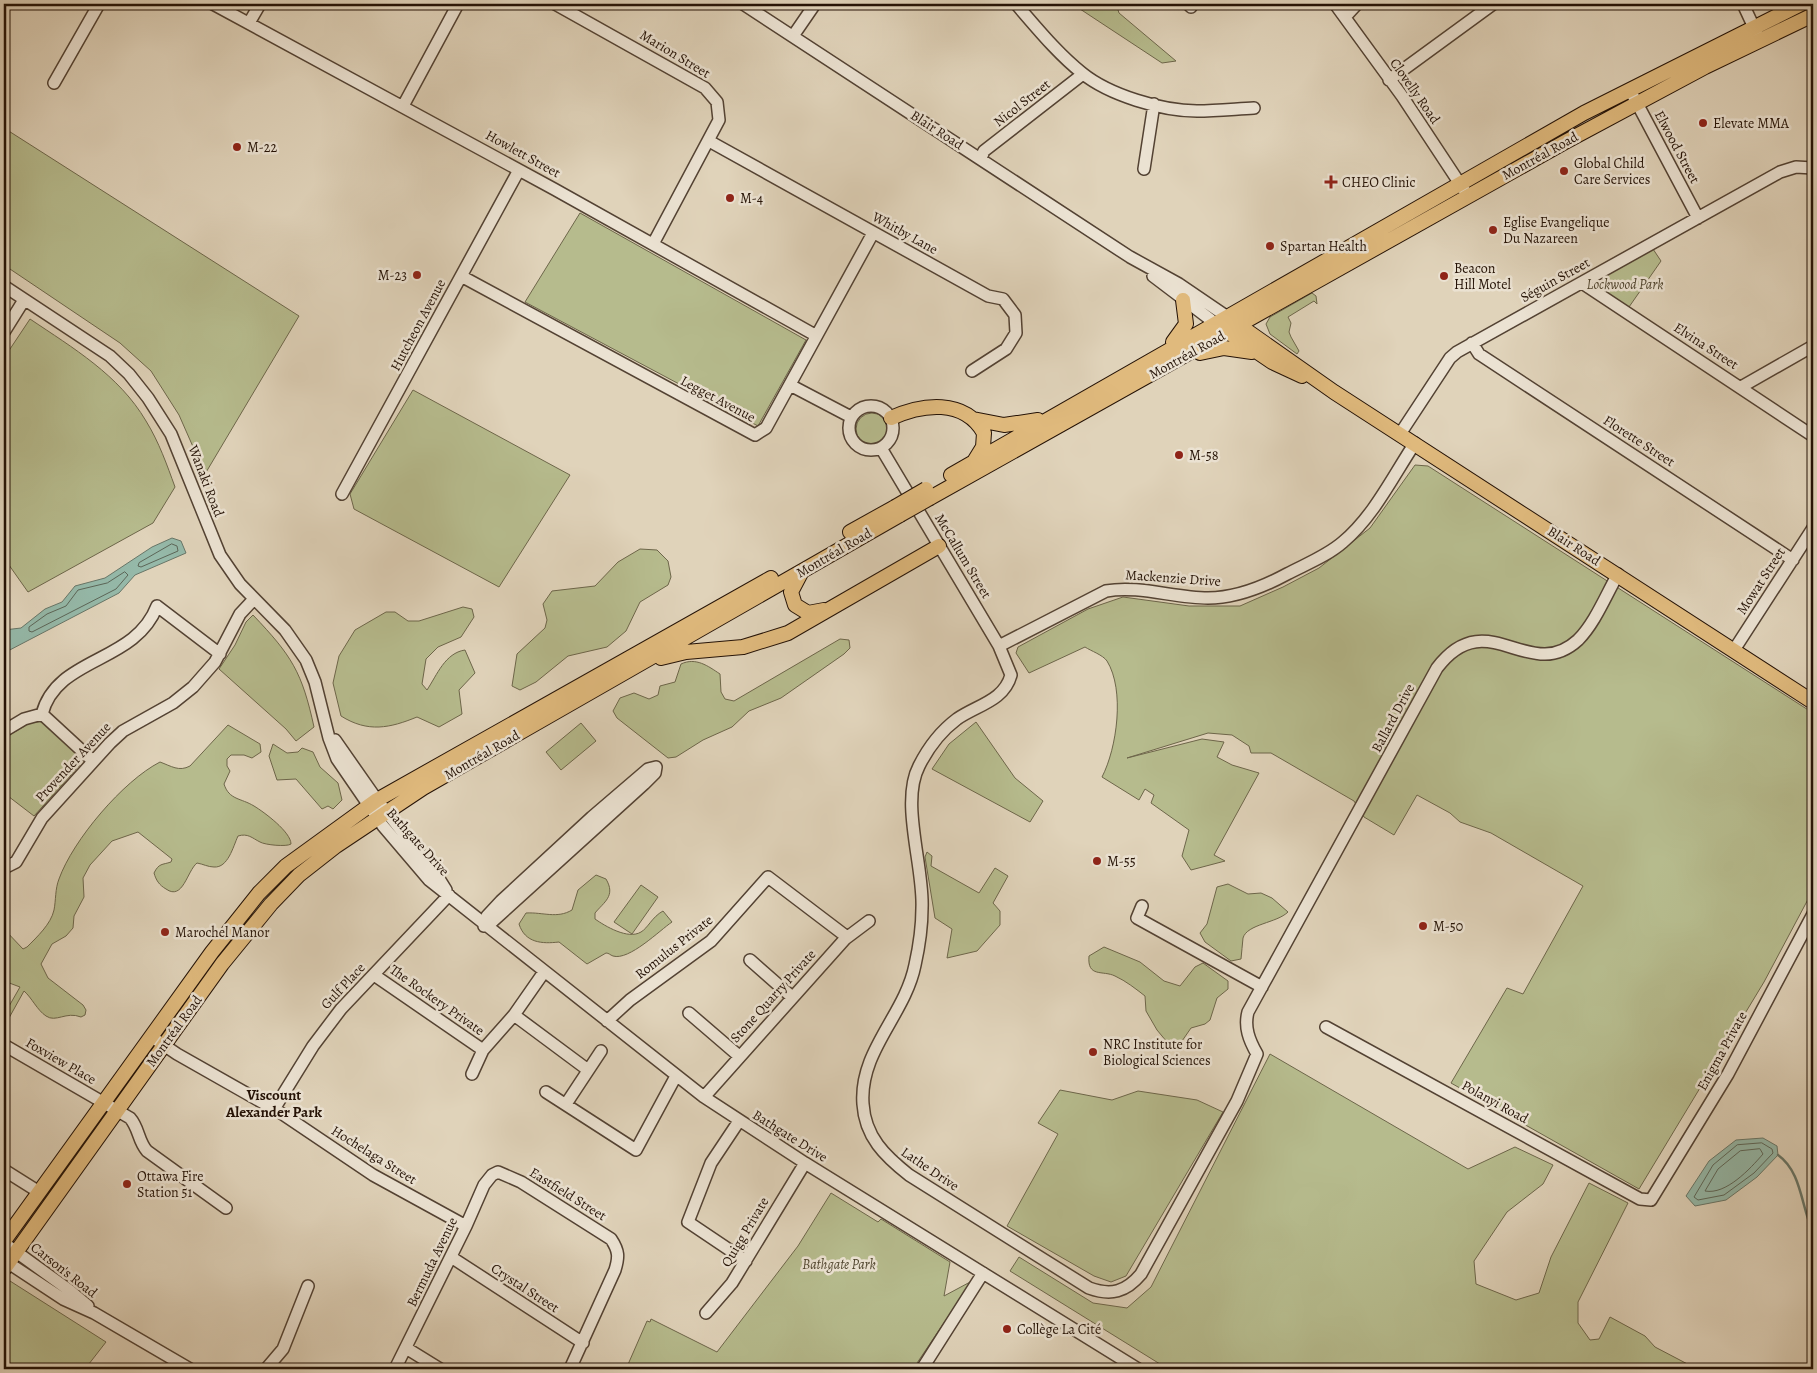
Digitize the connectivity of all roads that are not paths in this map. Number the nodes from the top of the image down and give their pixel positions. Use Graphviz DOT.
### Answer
graph roads {
  1 [pos="99,4"];
  2 [pos="213,4"];
  3 [pos="260,4"];
  4 [pos="458,4"];
  5 [pos="555,4"];
  6 [pos="744,4"];
  7 [pos="815,4"];
  8 [pos="1016,4"];
  9 [pos="1335,4"];
  10 [pos="1357,4"];
  11 [pos="1493,4"];
  12 [pos="1743,4"];
  13 [pos="1801,4"];
  14 [pos="1813,15"];
  15 [pos="1344,17"];
  16 [pos="249,23"];
  17 [pos="1754,26"];
  18 [pos="793,36"];
  19 [pos="1760,40"];
  20 [pos="1083,74"];
  21 [pos="1389,80"];
  22 [pos="54,83"];
  23 [pos="1630,90"];
  24 [pos="1637,103"];
  25 [pos="1154,104"];
  26 [pos="403,106"];
  27 [pos="1254,108"];
  28 [pos="709,141"];
  29 [pos="1534,142"];
  30 [pos="1541,155"];
  31 [pos="981,158"];
  32 [pos="1812,168"];
  33 [pos="1144,169"];
  34 [pos="519,170"];
  35 [pos="1460,184"];
  36 [pos="1468,196"];
  37 [pos="1698,218"];
  38 [pos="872,233"];
  39 [pos="654,244"];
  40 [pos="1130,258"];
  41 [pos="461,276"];
  42 [pos="1582,283"];
  43 [pos="4,286"];
  44 [pos="24,300"];
  45 [pos="1183,300"];
  46 [pos="1220,320"];
  47 [pos="1233,329"];
  48 [pos="4,332"];
  49 [pos="815,336"];
  50 [pos="1472,343"];
  51 [pos="1813,346"];
  52 [pos="1166,350"];
  53 [pos="1265,357"];
  54 [pos="1167,366"];
  55 [pos="972,371"];
  56 [pos="790,385"];
  57 [pos="1741,387"];
  58 [pos="1334,392"];
  59 [pos="1058,414"];
  60 [pos="852,417"];
  61 [pos="891,418"];
  62 [pos="973,419"];
  63 [pos="1400,434"];
  64 [pos="1813,436"];
  65 [pos="1414,443"];
  66 [pos="881,448"];
  67 [pos="974,462"];
  68 [pos="342,494"];
  69 [pos="928,494"];
  70 [pos="898,511"];
  71 [pos="1813,528"];
  72 [pos="939,546"];
  73 [pos="1793,560"];
  74 [pos="803,570"];
  75 [pos="1618,574"];
  76 [pos="254,599"];
  77 [pos="831,608"];
  78 [pos="999,646"];
  79 [pos="1734,650"];
  80 [pos="220,654"];
  81 [pos="639,665"];
  82 [pos="1009,682"];
  83 [pos="1813,702"];
  84 [pos="42,714"];
  85 [pos="4,730"];
  86 [pos="93,761"];
  87 [pos="372,803"];
  88 [pos="381,815"];
  89 [pos="4,868"];
  90 [pos="259,893"];
  91 [pos="449,895"];
  92 [pos="271,904"];
  93 [pos="1142,906"];
  94 [pos="1813,914"];
  95 [pos="869,921"];
  96 [pos="484,926"];
  97 [pos="847,937"];
  98 [pos="750,960"];
  99 [pos="544,972"];
  100 [pos="374,975"];
  101 [pos="1262,987"];
  102 [pos="792,997"];
  103 [pos="689,1013"];
  104 [pos="514,1015"];
  105 [pos="607,1021"];
  106 [pos="1326,1027"];
  107 [pos="152,1036"];
  108 [pos="4,1045"];
  109 [pos="164,1045"];
  110 [pos="483,1050"];
  111 [pos="601,1051"];
  112 [pos="739,1056"];
  113 [pos="588,1070"];
  114 [pos="472,1074"];
  115 [pos="676,1076"];
  116 [pos="546,1092"];
  117 [pos="704,1097"];
  118 [pos="104,1102"];
  119 [pos="566,1104"];
  120 [pos="274,1109"];
  121 [pos="116,1110"];
  122 [pos="739,1121"];
  123 [pos="805,1163"];
  124 [pos="4,1170"];
  125 [pos="498,1172"];
  126 [pos="38,1192"];
  127 [pos="1651,1200"];
  128 [pos="226,1208"];
  129 [pos="466,1226"];
  130 [pos="6,1254"];
  131 [pos="451,1257"];
  132 [pos="746,1261"];
  133 [pos="983,1273"];
  134 [pos="308,1286"];
  135 [pos="706,1313"];
  136 [pos="583,1343"];
  137 [pos="406,1348"];
  138 [pos="190,1369"];
  139 [pos="266,1369"];
  140 [pos="395,1369"];
  141 [pos="440,1369"];
  142 [pos="570,1369"];
  143 [pos="922,1369"];
  144 [pos="1138,1369"];
  1 -- 22 [label="street"];
  2 -- 16 [label="street, Howlett Street"];
  3 -- 16 [label="street"];
  4 -- 26 [label="street"];
  5 -- 28 [label="street, Marion Street"];
  6 -- 18 [label="street, Blair Road"];
  7 -- 18 [label="street"];
  8 -- 20 [label="street"];
  9 -- 15 [label="street, Clovelly Road"];
  10 -- 15 [label="street"];
  11 -- 21 [label="street"];
  12 -- 17 [label="street"];
  13 -- 17 [label="main road, Montréal Road"];
  14 -- 19 [label="main road, Montréal Road"];
  15 -- 21 [label="street, Clovelly Road"];
  16 -- 26 [label="street, Howlett Street"];
  17 -- 19 [label="street"];
  17 -- 23 [label="main road, Montréal Road"];
  18 -- 31 [label="street, Blair Road"];
  19 -- 24 [label="main road, Montréal Road"];
  20 -- 25 [label="street"];
  20 -- 31 [label="street, Nicol Street"];
  21 -- 35 [label="street, Clovelly Road"];
  23 -- 24 [label="street, Elwood Street"];
  23 -- 29 [label="main road, Montréal Road"];
  24 -- 30 [label="main road, Montréal Road"];
  24 -- 37 [label="street, Elwood Street"];
  25 -- 27 [label="street"];
  25 -- 33 [label="street"];
  26 -- 34 [label="street, Howlett Street"];
  28 -- 38 [label="street, Whitby Lane"];
  28 -- 39 [label="street, Marion Street"];
  29 -- 30 [label="main road"];
  29 -- 35 [label="main road, Montréal Road"];
  30 -- 36 [label="main road, Montréal Road"];
  31 -- 40 [label="street, Blair Road"];
  32 -- 37 [label="street, Séguin Street"];
  34 -- 39 [label="street, Howlett Street"];
  34 -- 41 [label="street, Hutcheon Avenue"];
  35 -- 36 [label="street, Clovelly Road"];
  35 -- 46 [label="main road, Montréal Road"];
  36 -- 47 [label="main road, Montréal Road"];
  37 -- 42 [label="street, Séguin Street"];
  38 -- 49 [label="street, Legget Avenue"];
  38 -- 55 [label="street, Whitby Lane"];
  39 -- 49 [label="street, Howlett Street"];
  40 -- 45 [label="street, Blair Road"];
  40 -- 46 [label="street, Blair Road"];
  41 -- 56 [label="street, Legget Avenue"];
  41 -- 68 [label="street, Hutcheon Avenue"];
  42 -- 50 [label="street, Séguin Street"];
  42 -- 57 [label="street, Elvina Street"];
  43 -- 44 [label="street, Wanaki Road"];
  44 -- 48 [label="street"];
  44 -- 76 [label="street, Wanaki Road"];
  45 -- 46 [label="street, Blair Road"];
  45 -- 52 [label="main road"];
  46 -- 47 [label="main road, Blair Road"];
  46 -- 52 [label="main road, Montréal Road"];
  47 -- 53 [label="main road, Blair Road"];
  47 -- 54 [label="main road, Montréal Road"];
  47 -- 58 [label="main road, Blair Road"];
  49 -- 56 [label="street, Legget Avenue"];
  50 -- 63 [label="street, Séguin Street"];
  50 -- 73 [label="street, Florette Street"];
  51 -- 57 [label="street"];
  52 -- 59 [label="main road, Montréal Road"];
  53 -- 54 [label="main road"];
  53 -- 58 [label="main road, Blair Road"];
  54 -- 69 [label="main road, Montréal Road"];
  56 -- 60 [label="street"];
  57 -- 64 [label="street, Elvina Street"];
  58 -- 63 [label="main road, Blair Road"];
  59 -- 62 [label="main road"];
  59 -- 67 [label="main road, Montréal Road"];
  60 -- 61 [label="street"];
  60 -- 66 [label="street"];
  61 -- 62 [label="main road"];
  61 -- 66 [label="street"];
  62 -- 67 [label="main road"];
  63 -- 65 [label="main road, Blair Road"];
  65 -- 75 [label="main road, Blair Road"];
  65 -- 78 [label="street, Mackenzie Drive"];
  66 -- 72 [label="street, McCallum Street"];
  67 -- 69 [label="main road, Montréal Road"];
  69 -- 70 [label="main road, Montréal Road, bridge"];
  70 -- 74 [label="main road, Montréal Road"];
  70 -- 87 [label="main road, Montréal Road"];
  71 -- 73 [label="street, Mowat Street"];
  72 -- 77 [label="main road"];
  72 -- 78 [label="street, McCallum Street"];
  73 -- 79 [label="street, Mowat Street"];
  74 -- 77 [label="main road"];
  74 -- 81 [label="main road, Montréal Road"];
  75 -- 79 [label="main road, Blair Road"];
  75 -- 101 [label="street, Ballard Drive"];
  76 -- 80 [label="street, Provender Avenue"];
  76 -- 87 [label="street, Wanaki Road"];
  77 -- 81 [label="main road"];
  78 -- 82 [label="street, McCallum Street"];
  79 -- 83 [label="main road, Blair Road"];
  80 -- 84 [label="street"];
  80 -- 86 [label="street, Provender Avenue"];
  81 -- 88 [label="main road, Montréal Road"];
  82 -- 101 [label="street, Lathe Drive"];
  84 -- 85 [label="street"];
  84 -- 86 [label="street"];
  86 -- 89 [label="street, Provender Avenue"];
  87 -- 88 [label="street, Bathgate Drive"];
  87 -- 90 [label="main road, Montréal Road"];
  88 -- 91 [label="street, Bathgate Drive"];
  88 -- 92 [label="main road, Montréal Road"];
  90 -- 92 [label="main road"];
  90 -- 107 [label="main road, Montréal Road"];
  91 -- 96 [label="street, Bathgate Drive"];
  91 -- 100 [label="street, Gulf Place"];
  92 -- 109 [label="main road, Montréal Road"];
  93 -- 101 [label="street"];
  94 -- 127 [label="street, Enigma Private"];
  95 -- 97 [label="street, Stone Quarry Private"];
  96 -- 96 [label="street"];
  96 -- 99 [label="street, Bathgate Drive"];
  97 -- 102 [label="street, Stone Quarry Private"];
  97 -- 105 [label="street, Romulus Private"];
  98 -- 102 [label="street"];
  99 -- 104 [label="street, The Rockery Private"];
  99 -- 105 [label="street, Bathgate Drive"];
  100 -- 110 [label="street, The Rockery Private"];
  100 -- 120 [label="street, Gulf Place"];
  102 -- 112 [label="street, Stone Quarry Private"];
  103 -- 112 [label="street"];
  104 -- 110 [label="street, The Rockery Private"];
  104 -- 113 [label="street"];
  105 -- 115 [label="street, Bathgate Drive"];
  106 -- 127 [label="street, Polanyi Road"];
  107 -- 109 [label="street, Hochelaga Street"];
  107 -- 118 [label="main road, Montréal Road"];
  108 -- 118 [label="street, Foxview Place"];
  109 -- 120 [label="street, Hochelaga Street"];
  109 -- 121 [label="main road, Montréal Road"];
  110 -- 114 [label="street, The Rockery Private"];
  111 -- 113 [label="street"];
  112 -- 117 [label="street, Stone Quarry Private"];
  113 -- 119 [label="street"];
  115 -- 117 [label="street, Bathgate Drive"];
  115 -- 119 [label="street"];
  116 -- 119 [label="street"];
  117 -- 122 [label="street, Bathgate Drive"];
  118 -- 121 [label="street, Foxview Place"];
  118 -- 126 [label="main road, Montréal Road"];
  120 -- 129 [label="street, Hochelaga Street"];
  121 -- 128 [label="street, Foxview Place"];
  121 -- 130 [label="main road, Montréal Road"];
  122 -- 123 [label="street, Bathgate Drive"];
  122 -- 132 [label="street"];
  123 -- 132 [label="street, Quigg Private"];
  123 -- 133 [label="street, Bathgate Drive"];
  124 -- 126 [label="street"];
  125 -- 129 [label="street, Bermuda Avenue"];
  125 -- 136 [label="street, Eastfield Street"];
  126 -- 130 [label="main road, Montréal Road"];
  129 -- 131 [label="street, Bermuda Avenue"];
  130 -- 138 [label="street, Carson's Road"];
  131 -- 136 [label="street, Crystal Street"];
  131 -- 137 [label="street, Bermuda Avenue"];
  132 -- 135 [label="street, Quigg Private"];
  133 -- 143 [label="street"];
  133 -- 144 [label="street, Bathgate Drive"];
  134 -- 139 [label="street"];
  136 -- 142 [label="street"];
  137 -- 140 [label="street, Bermuda Avenue"];
  137 -- 141 [label="street"];
}
